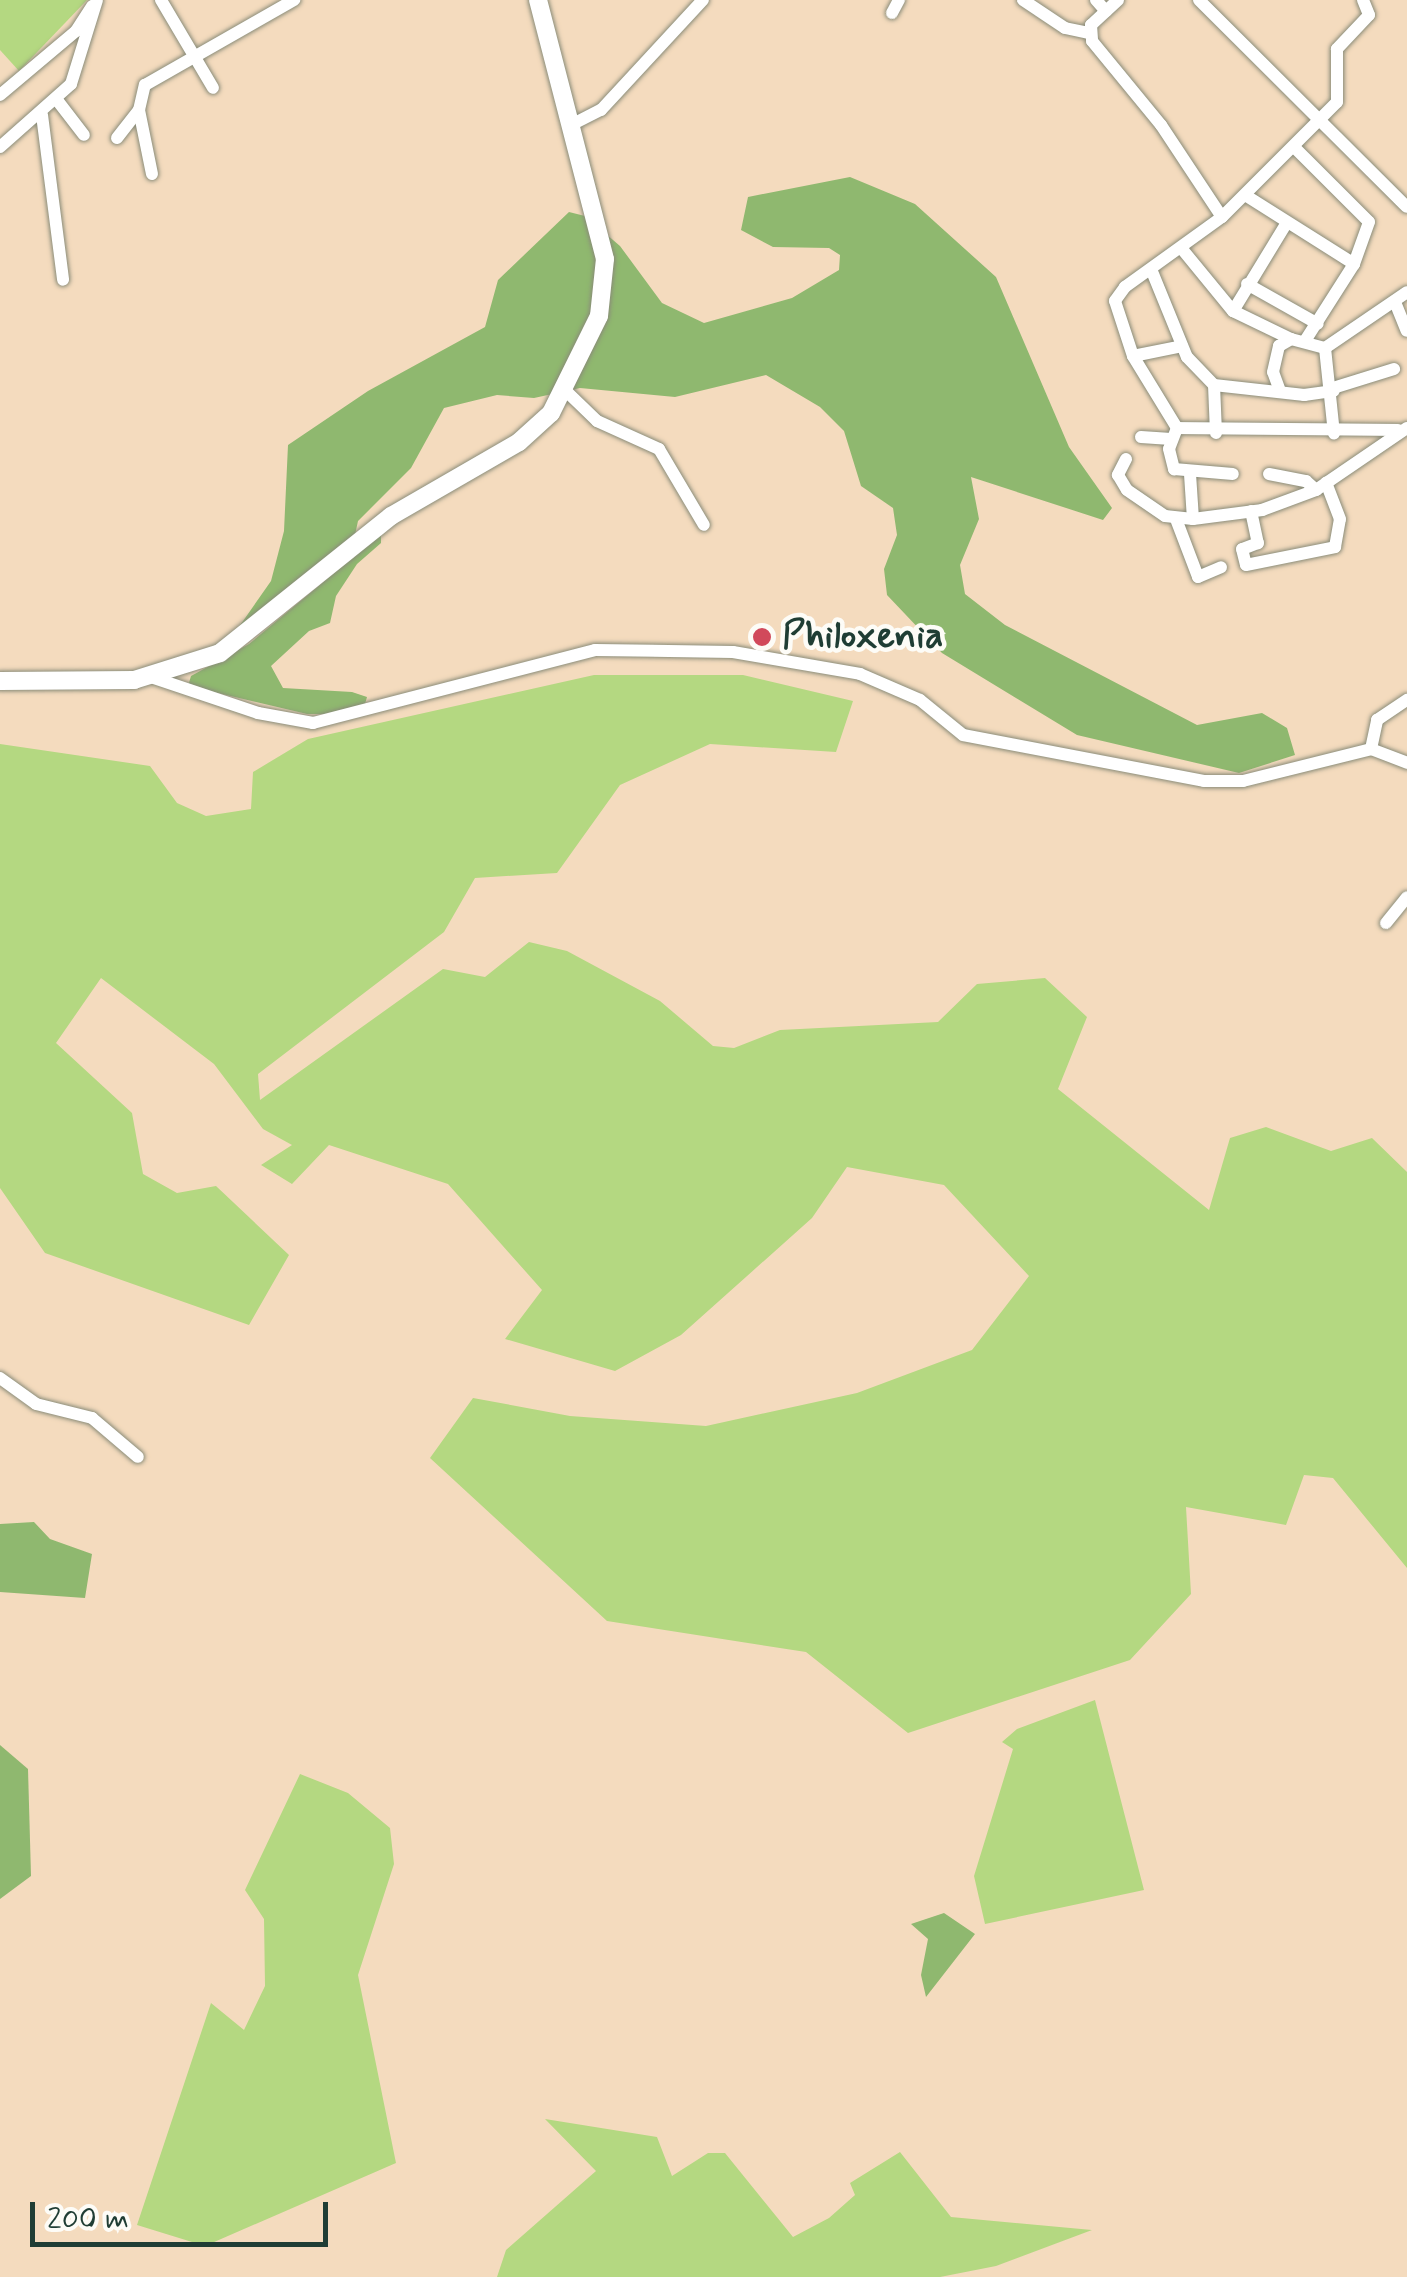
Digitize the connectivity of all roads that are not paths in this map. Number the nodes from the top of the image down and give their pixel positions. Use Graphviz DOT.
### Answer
graph roads {
  1 [pos="97,0"];
  2 [pos="160,0"];
  3 [pos="294,0"];
  4 [pos="538,0"];
  5 [pos="703,0"];
  6 [pos="899,0"];
  7 [pos="1096,0"];
  8 [pos="1118,0"];
  9 [pos="1198,0"];
  10 [pos="1363,0"];
  11 [pos="1026,1"];
  12 [pos="1106,12"];
  13 [pos="892,14"];
  14 [pos="1090,33"];
  15 [pos="195,54"];
  16 [pos="212,88"];
  17 [pos="0,96"];
  18 [pos="58,100"];
  19 [pos="140,110"];
  20 [pos="42,115"];
  21 [pos="1322,120"];
  22 [pos="569,126"];
  23 [pos="84,135"];
  24 [pos="117,138"];
  25 [pos="0,147"];
  26 [pos="1296,149"];
  27 [pos="152,174"];
  28 [pos="1245,194"];
  29 [pos="1407,207"];
  30 [pos="1222,217"];
  31 [pos="1286,224"];
  32 [pos="1182,249"];
  33 [pos="1354,264"];
  34 [pos="1151,269"];
  35 [pos="63,280"];
  36 [pos="1247,284"];
  37 [pos="1407,292"];
  38 [pos="1395,302"];
  39 [pos="1233,311"];
  40 [pos="1318,324"];
  41 [pos="1407,331"];
  42 [pos="1298,340"];
  43 [pos="1182,346"];
  44 [pos="1325,348"];
  45 [pos="1134,356"];
  46 [pos="1394,369"];
  47 [pos="1214,385"];
  48 [pos="565,390"];
  49 [pos="1333,390"];
  50 [pos="1280,391"];
  51 [pos="551,412"];
  52 [pos="590,414"];
  53 [pos="1402,429"];
  54 [pos="1216,432"];
  55 [pos="1174,434"];
  56 [pos="1334,434"];
  57 [pos="1141,438"];
  58 [pos="1126,459"];
  59 [pos="1190,474"];
  60 [pos="1233,474"];
  61 [pos="1269,474"];
  62 [pos="1321,487"];
  63 [pos="1251,511"];
  64 [pos="1176,518"];
  65 [pos="1194,519"];
  66 [pos="704,525"];
  67 [pos="1221,567"];
  68 [pos="151,677"];
  69 [pos="0,680"];
  70 [pos="1407,700"];
  71 [pos="1372,749"];
  72 [pos="1407,763"];
  73 [pos="1407,898"];
  74 [pos="1386,923"];
  75 [pos="0,1378"];
  76 [pos="138,1457"];
  1 -- 17 [label="street"];
  1 -- 18 [label="street"];
  2 -- 15 [label="street"];
  3 -- 15 [label="street"];
  4 -- 22 [label="main road"];
  5 -- 22 [label="street"];
  6 -- 13 [label="street"];
  7 -- 12 [label="street"];
  8 -- 12 [label="street"];
  9 -- 21 [label="street"];
  10 -- 21 [label="street"];
  11 -- 14 [label="street"];
  12 -- 14 [label="street"];
  14 -- 30 [label="street"];
  15 -- 16 [label="street"];
  15 -- 19 [label="street"];
  18 -- 20 [label="street"];
  18 -- 23 [label="street"];
  19 -- 24 [label="street"];
  19 -- 27 [label="street"];
  20 -- 25 [label="street"];
  20 -- 35 [label="street"];
  21 -- 26 [label="street"];
  21 -- 29 [label="street"];
  22 -- 48 [label="main road"];
  26 -- 28 [label="street"];
  26 -- 33 [label="street"];
  28 -- 30 [label="street"];
  28 -- 31 [label="street"];
  30 -- 32 [label="street"];
  31 -- 33 [label="street"];
  31 -- 36 [label="street"];
  32 -- 34 [label="street"];
  32 -- 39 [label="street"];
  33 -- 40 [label="street"];
  34 -- 43 [label="street"];
  34 -- 45 [label="street"];
  36 -- 39 [label="street"];
  36 -- 40 [label="street"];
  37 -- 38 [label="street"];
  38 -- 41 [label="street"];
  38 -- 44 [label="street"];
  39 -- 42 [label="street"];
  40 -- 42 [label="street"];
  42 -- 44 [label="street"];
  42 -- 50 [label="street"];
  43 -- 45 [label="street"];
  43 -- 47 [label="street"];
  44 -- 49 [label="street"];
  45 -- 55 [label="street"];
  46 -- 49 [label="street"];
  47 -- 50 [label="street"];
  47 -- 54 [label="street"];
  48 -- 51 [label="main road"];
  48 -- 52 [label="street"];
  49 -- 50 [label="street"];
  49 -- 56 [label="street"];
  51 -- 52 [label="street"];
  51 -- 68 [label="main road"];
  52 -- 66 [label="street"];
  53 -- 56 [label="street"];
  53 -- 62 [label="street"];
  54 -- 55 [label="street"];
  54 -- 56 [label="street"];
  55 -- 57 [label="street"];
  55 -- 59 [label="street"];
  58 -- 64 [label="street"];
  59 -- 60 [label="street"];
  59 -- 65 [label="street"];
  61 -- 62 [label="street"];
  62 -- 63 [label="street"];
  62 -- 63 [label="street"];
  63 -- 65 [label="street"];
  64 -- 65 [label="street"];
  64 -- 67 [label="street"];
  68 -- 69 [label="main road"];
  68 -- 71 [label="street"];
  70 -- 71 [label="street"];
  71 -- 72 [label="street"];
  73 -- 74 [label="street"];
  75 -- 76 [label="street"];
}
